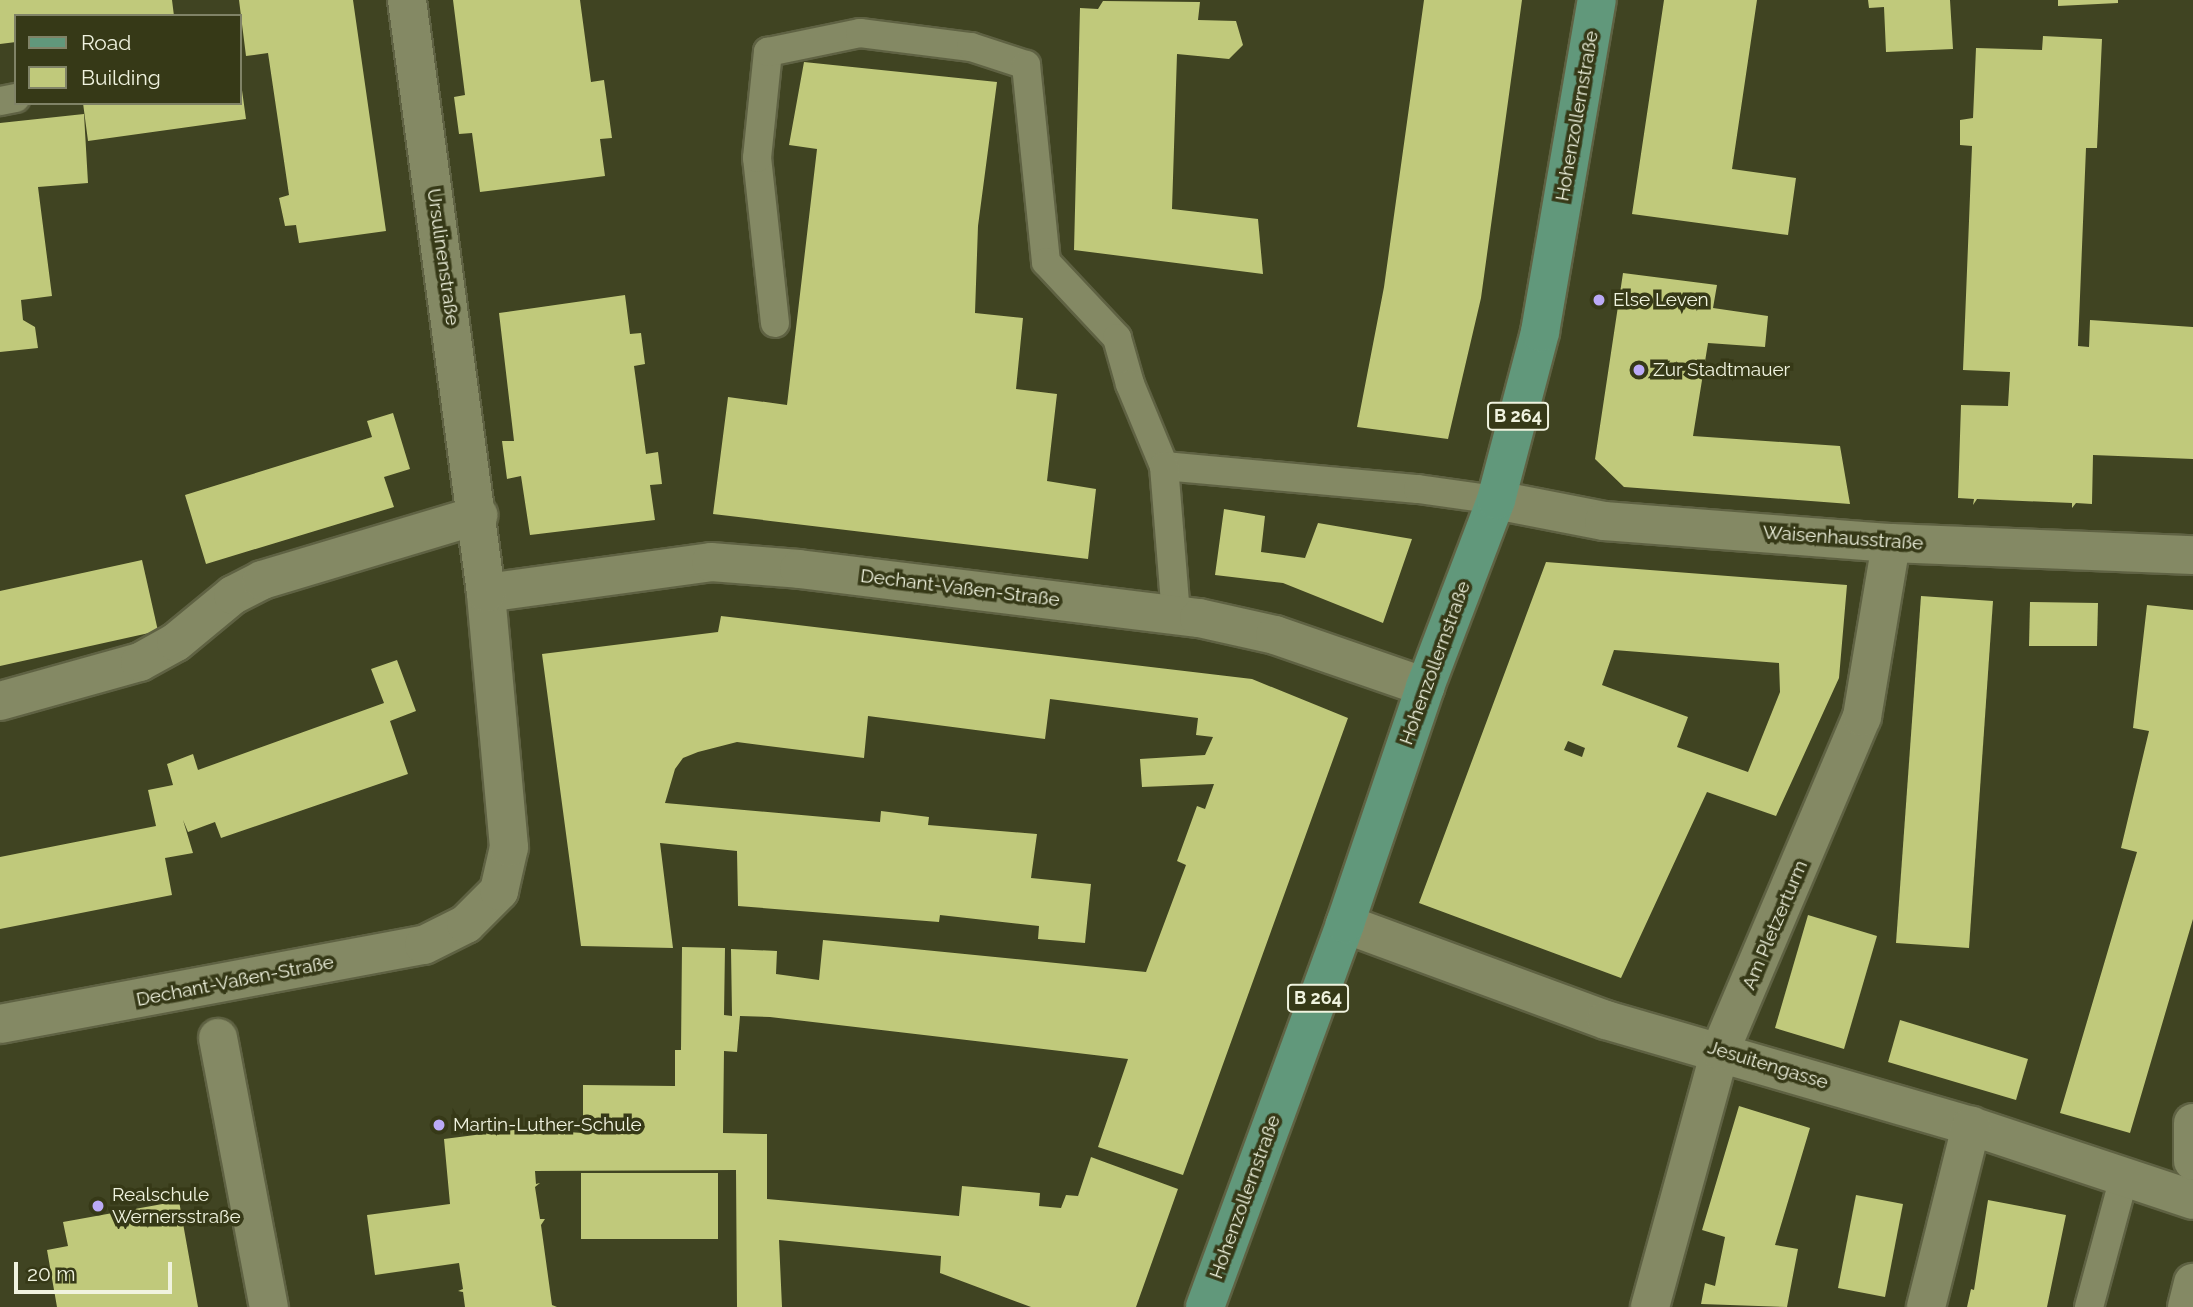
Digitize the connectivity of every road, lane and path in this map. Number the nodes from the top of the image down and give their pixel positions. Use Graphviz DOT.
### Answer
graph roads {
  1 [pos="407,0"];
  2 [pos="1597,0"];
  3 [pos="775,323"];
  4 [pos="1164,466"];
  5 [pos="1496,500"];
  6 [pos="478,515"];
  7 [pos="1891,543"];
  8 [pos="2193,555"];
  9 [pos="486,593"];
  10 [pos="1176,616"];
  11 [pos="1425,687"];
  12 [pos="0,701"];
  13 [pos="1345,923"];
  14 [pos="466,924"];
  15 [pos="0,1024"];
  16 [pos="218,1038"];
  17 [pos="1720,1051"];
  18 [pos="2193,1124"];
  19 [pos="1971,1126"];
  20 [pos="2193,1161"];
  21 [pos="2124,1177"];
  22 [pos="2193,1200"];
  23 [pos="2193,1283"];
  24 [pos="270,1307"];
  25 [pos="1205,1307"];
  26 [pos="1650,1307"];
  27 [pos="1926,1307"];
  28 [pos="2090,1307"];
  29 [pos="2188,1307"];
  1 -- 6 [label="street, Ursulinenstraße"];
  2 -- 5 [label="main road, Hohenzollernstraße / B 264"];
  3 -- 4 [label="lane"];
  4 -- 5 [label="lane"];
  4 -- 10 [label="lane"];
  5 -- 7 [label="street, Waisenhausstraße"];
  5 -- 11 [label="main road, Hohenzollernstraße / B 264"];
  6 -- 9 [label="street, Ursulinenstraße"];
  6 -- 12 [label="street"];
  7 -- 8 [label="street, Waisenhausstraße"];
  7 -- 17 [label="street, Am Pletzerturm"];
  9 -- 10 [label="street, Dechant-Vaßen-Straße"];
  9 -- 14 [label="street, Ursulinenstraße"];
  10 -- 11 [label="street, Dechant-Vaßen-Straße"];
  11 -- 13 [label="main road, Hohenzollernstraße / B 264"];
  13 -- 17 [label="street, Jesuitengasse"];
  13 -- 25 [label="main road, Hohenzollernstraße / B 264"];
  14 -- 15 [label="street, Dechant-Vaßen-Straße"];
  16 -- 24 [label="street"];
  17 -- 19 [label="street, Jesuitengasse"];
  17 -- 26 [label="street, Am Pletzerturm"];
  18 -- 20 [label="street"];
  19 -- 21 [label="street, Jesuitengasse"];
  19 -- 27 [label="street"];
  21 -- 22 [label="street, Jesuitengasse"];
  21 -- 28 [label="lane"];
  23 -- 29 [label="street"];
}
